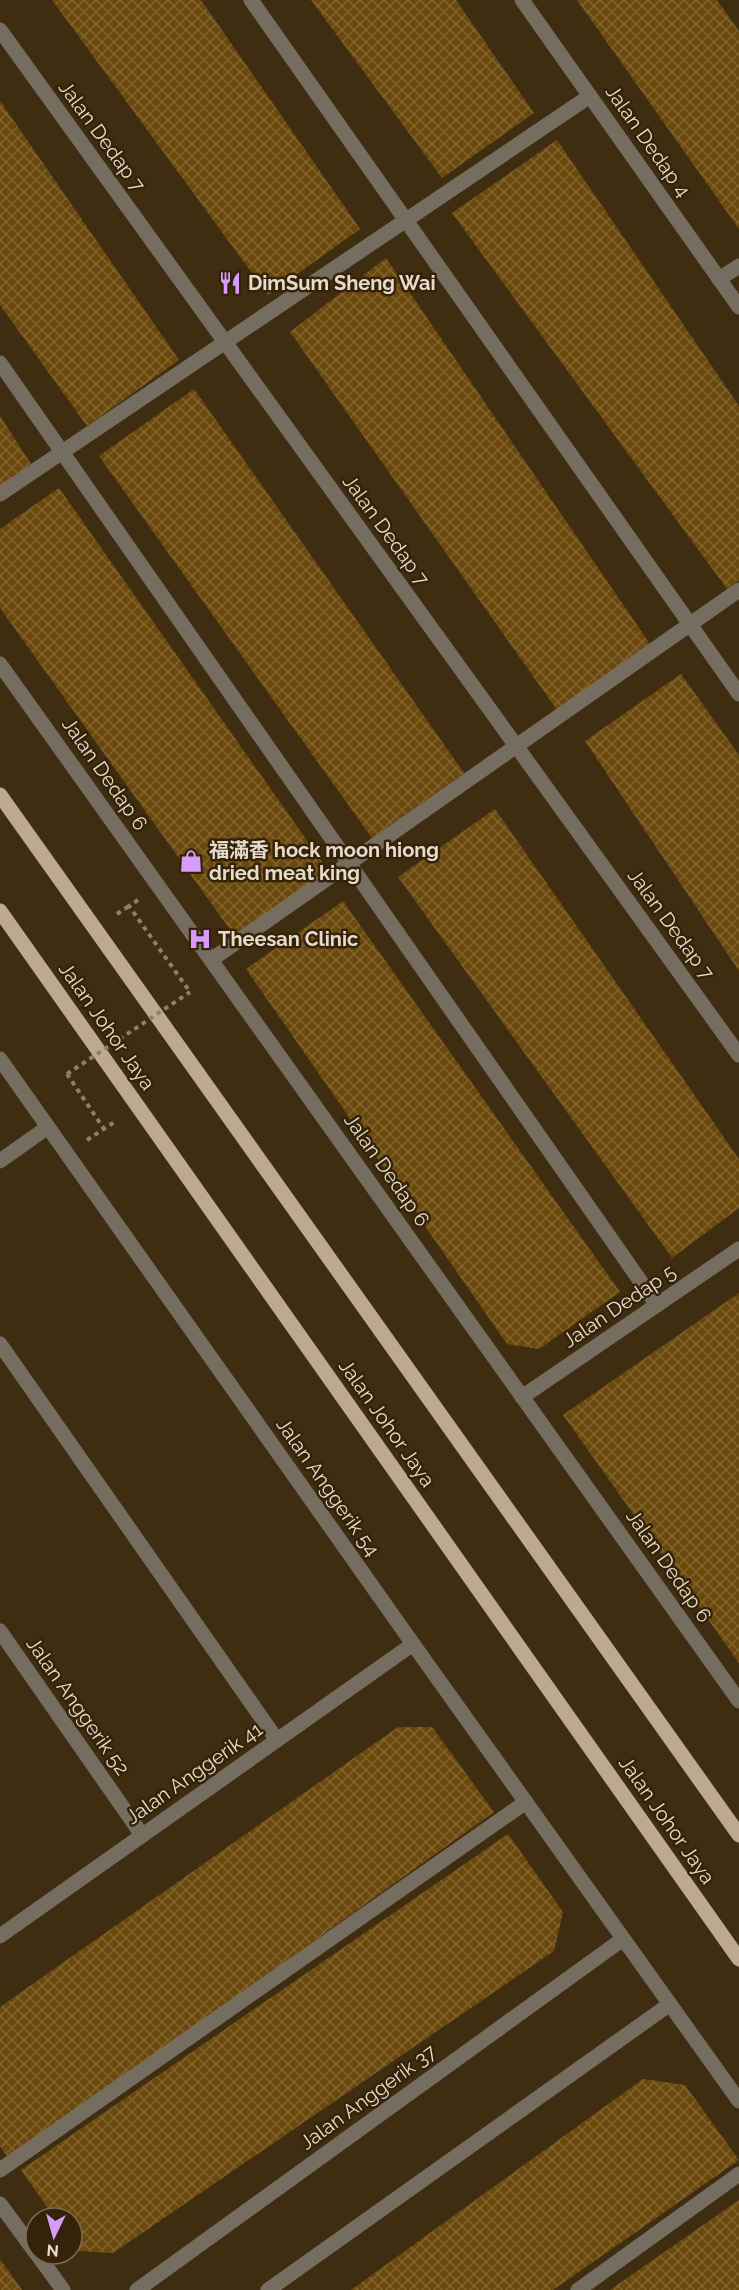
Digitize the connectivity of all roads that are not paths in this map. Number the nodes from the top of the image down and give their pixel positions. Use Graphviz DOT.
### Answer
graph roads {
  1 [pos="251,0"];
  2 [pos="522,0"];
  3 [pos="0,30"];
  4 [pos="590,96"];
  5 [pos="406,220"];
  6 [pos="739,266"];
  7 [pos="719,279"];
  8 [pos="739,307"];
  9 [pos="225,342"];
  10 [pos="0,363"];
  11 [pos="62,452"];
  12 [pos="0,494"];
  13 [pos="739,590"];
  14 [pos="690,624"];
  15 [pos="0,664"];
  16 [pos="739,694"];
  17 [pos="516,746"];
  18 [pos="0,795"];
  19 [pos="349,863"];
  20 [pos="0,911"];
  21 [pos="211,960"];
  22 [pos="739,1055"];
  23 [pos="0,1059"];
  24 [pos="48,1126"];
  25 [pos="0,1161"];
  26 [pos="739,1249"];
  27 [pos="657,1305"];
  28 [pos="0,1344"];
  29 [pos="522,1397"];
  30 [pos="0,1631"];
  31 [pos="413,1644"];
  32 [pos="739,1701"];
  33 [pos="277,1740"];
  34 [pos="526,1802"];
  35 [pos="142,1835"];
  36 [pos="739,1835"];
  37 [pos="0,1936"];
  38 [pos="623,1939"];
  39 [pos="739,1959"];
  40 [pos="670,2004"];
  41 [pos="739,2101"];
  42 [pos="0,2170"];
  43 [pos="739,2174"];
  44 [pos="0,2204"];
  45 [pos="24,2237"];
  46 [pos="45,2266"];
  47 [pos="63,2290"];
  48 [pos="137,2290"];
  49 [pos="268,2290"];
  50 [pos="578,2290"];
  1 -- 5 [label="street"];
  2 -- 4 [label="street, Jalan Dedap 4"];
  3 -- 9 [label="street, Jalan Dedap 7"];
  4 -- 5 [label="street"];
  4 -- 7 [label="street, Jalan Dedap 4"];
  5 -- 9 [label="street"];
  5 -- 14 [label="street"];
  6 -- 7 [label="street"];
  7 -- 8 [label="street, Jalan Dedap 4"];
  9 -- 11 [label="street"];
  9 -- 17 [label="street, Jalan Dedap 7"];
  10 -- 11 [label="street"];
  11 -- 12 [label="street"];
  11 -- 19 [label="street"];
  13 -- 14 [label="street"];
  14 -- 16 [label="street"];
  14 -- 17 [label="street"];
  15 -- 21 [label="street, Jalan Dedap 6"];
  17 -- 19 [label="street"];
  17 -- 22 [label="street, Jalan Dedap 7"];
  18 -- 36 [label="main road"];
  19 -- 21 [label="street"];
  19 -- 27 [label="street"];
  20 -- 39 [label="main road, Jalan Johor Jaya"];
  21 -- 29 [label="street, Jalan Dedap 6"];
  23 -- 24 [label="street, Jalan Anggerik 54"];
  24 -- 25 [label="street"];
  24 -- 31 [label="street, Jalan Anggerik 54"];
  26 -- 27 [label="street, Jalan Dedap 5"];
  27 -- 29 [label="street, Jalan Dedap 5"];
  28 -- 33 [label="street"];
  29 -- 32 [label="street, Jalan Dedap 6"];
  30 -- 35 [label="street, Jalan Anggerik 52"];
  31 -- 33 [label="street, Jalan Anggerik 41"];
  31 -- 34 [label="street, Jalan Anggerik 54"];
  33 -- 35 [label="street, Jalan Anggerik 41"];
  34 -- 38 [label="street, Jalan Anggerik 54"];
  34 -- 42 [label="street"];
  35 -- 37 [label="street, Jalan Anggerik 41"];
  38 -- 40 [label="street, Jalan Anggerik 54"];
  38 -- 48 [label="street, Jalan Anggerik 37"];
  40 -- 41 [label="street, Jalan Anggerik 54"];
  40 -- 49 [label="street"];
  43 -- 50 [label="street"];
  44 -- 45 [label="street"];
  46 -- 47 [label="street"];
}
